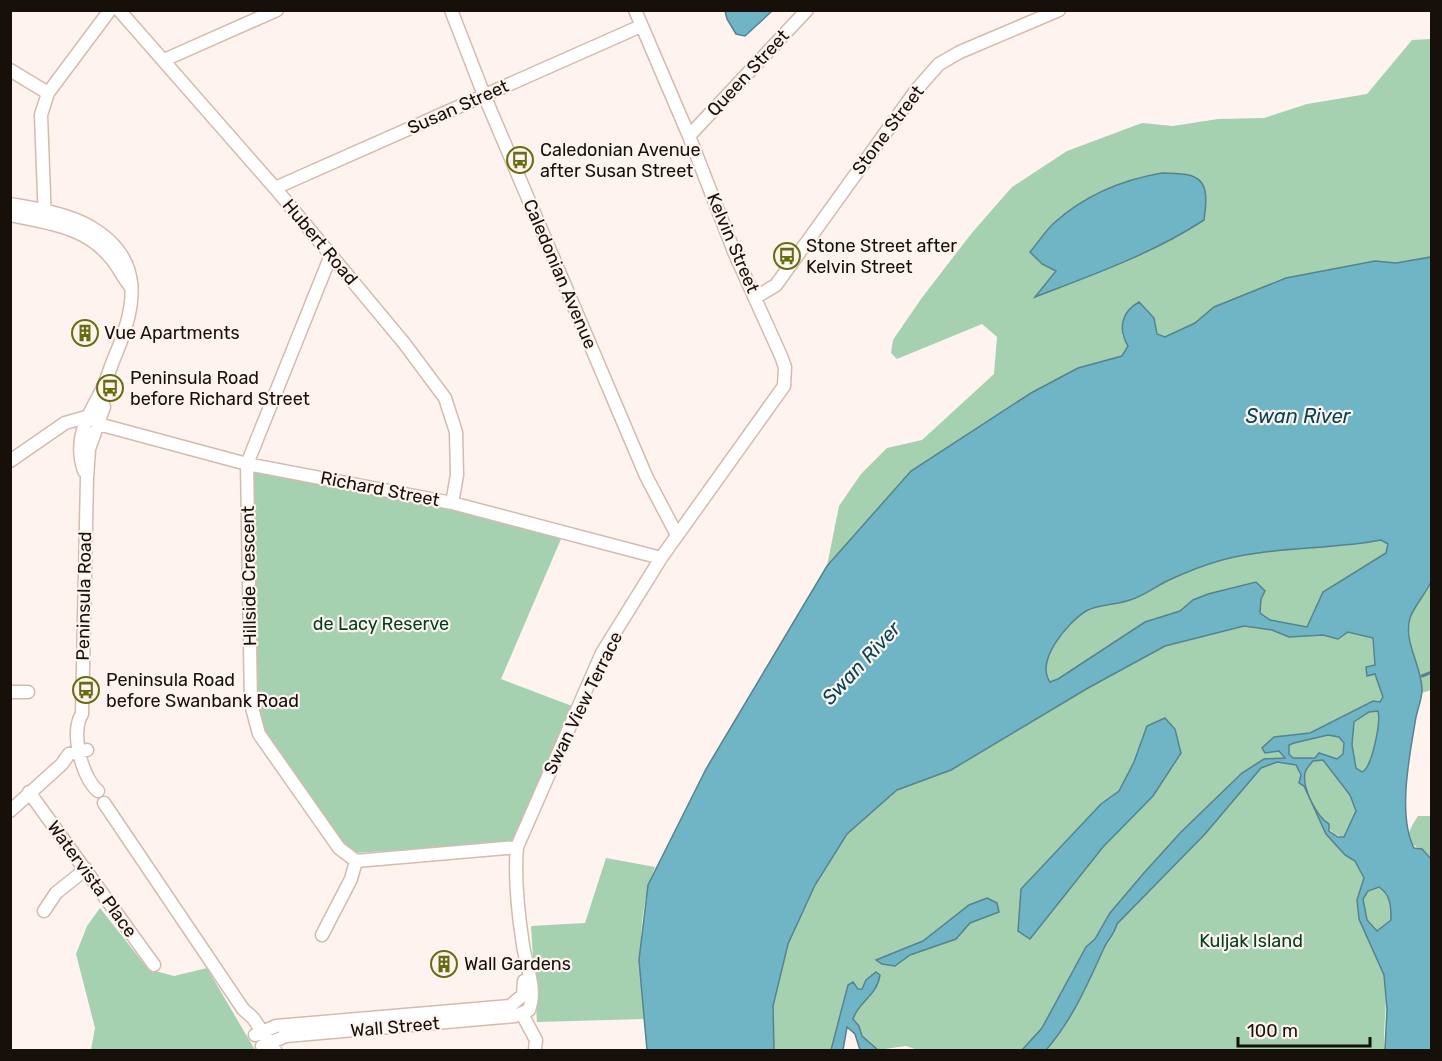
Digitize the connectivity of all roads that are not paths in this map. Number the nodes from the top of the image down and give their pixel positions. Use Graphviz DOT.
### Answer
graph roads {
  1 [pos="110,10"];
  2 [pos="119,10"];
  3 [pos="278,10"];
  4 [pos="451,10"];
  5 [pos="635,10"];
  6 [pos="807,10"];
  7 [pos="1059,10"];
  8 [pos="641,26"];
  9 [pos="164,60"];
  10 [pos="10,70"];
  11 [pos="48,93"];
  12 [pos="483,95"];
  13 [pos="689,136"];
  14 [pos="275,188"];
  15 [pos="10,204"];
  16 [pos="10,215"];
  17 [pos="45,216"];
  18 [pos="331,255"];
  19 [pos="756,297"];
  20 [pos="786,376"];
  21 [pos="89,422"];
  22 [pos="10,461"];
  23 [pos="247,464"];
  24 [pos="452,503"];
  25 [pos="677,535"];
  26 [pos="661,558"];
  27 [pos="10,692"];
  28 [pos="28,692"];
  29 [pos="84,755"];
  30 [pos="29,792"];
  31 [pos="10,810"];
  32 [pos="517,847"];
  33 [pos="356,861"];
  34 [pos="86,869"];
  35 [pos="44,911"];
  36 [pos="322,934"];
  37 [pos="154,965"];
  38 [pos="526,965"];
  39 [pos="521,999"];
  40 [pos="525,1012"];
  41 [pos="471,1015"];
  42 [pos="327,1027"];
  43 [pos="259,1033"];
  44 [pos="268,1047"];
  45 [pos="535,1050"];
  1 -- 11 [label="street"];
  2 -- 9 [label="street, Hubert Road"];
  3 -- 9 [label="street"];
  4 -- 12 [label="street, Caledonian Avenue"];
  5 -- 8 [label="street, Kelvin Street"];
  6 -- 13 [label="street, Queen Street"];
  7 -- 19 [label="street, Stone Street"];
  8 -- 12 [label="street, Susan Street"];
  8 -- 13 [label="street, Kelvin Street"];
  9 -- 14 [label="street, Hubert Road"];
  10 -- 11 [label="street"];
  11 -- 17 [label="street"];
  12 -- 14 [label="street, Susan Street"];
  12 -- 25 [label="street, Caledonian Avenue"];
  13 -- 19 [label="street, Kelvin Street"];
  14 -- 18 [label="street, Hubert Road"];
  15 -- 17 [label="street, Peninsula Road"];
  16 -- 17 [label="street, Peninsula Road"];
  17 -- 21 [label="street, Peninsula Road"];
  18 -- 23 [label="street, Hillside Crescent"];
  18 -- 24 [label="street, Hubert Road"];
  19 -- 20 [label="street, Kelvin Street"];
  20 -- 25 [label="street, Swan View Terrace"];
  21 -- 22 [label="street"];
  21 -- 23 [label="street, Richard Street"];
  21 -- 29 [label="street, Peninsula Road"];
  23 -- 24 [label="street, Richard Street"];
  23 -- 33 [label="street, Hillside Crescent"];
  24 -- 26 [label="street, Richard Street"];
  25 -- 26 [label="street, Swan View Terrace"];
  26 -- 32 [label="street, Swan View Terrace"];
  27 -- 28 [label="street"];
  29 -- 30 [label="street"];
  29 -- 43 [label="street, Peninsula Road"];
  30 -- 31 [label="street"];
  30 -- 34 [label="street, Watervista Place"];
  32 -- 33 [label="street"];
  32 -- 38 [label="street, Swan View Terrace"];
  33 -- 36 [label="street"];
  34 -- 35 [label="street"];
  34 -- 37 [label="street, Watervista Place"];
  38 -- 39 [label="street, Swan View Terrace"];
  38 -- 40 [label="street, Swan View Terrace"];
  39 -- 41 [label="street, Wall Street"];
  40 -- 41 [label="street, Wall Street"];
  40 -- 45 [label="street"];
  41 -- 42 [label="street, Wall Street"];
  42 -- 43 [label="street, Wall Street"];
  42 -- 44 [label="street, Wall Street"];
  43 -- 44 [label="street, Peninsula Road"];
}
